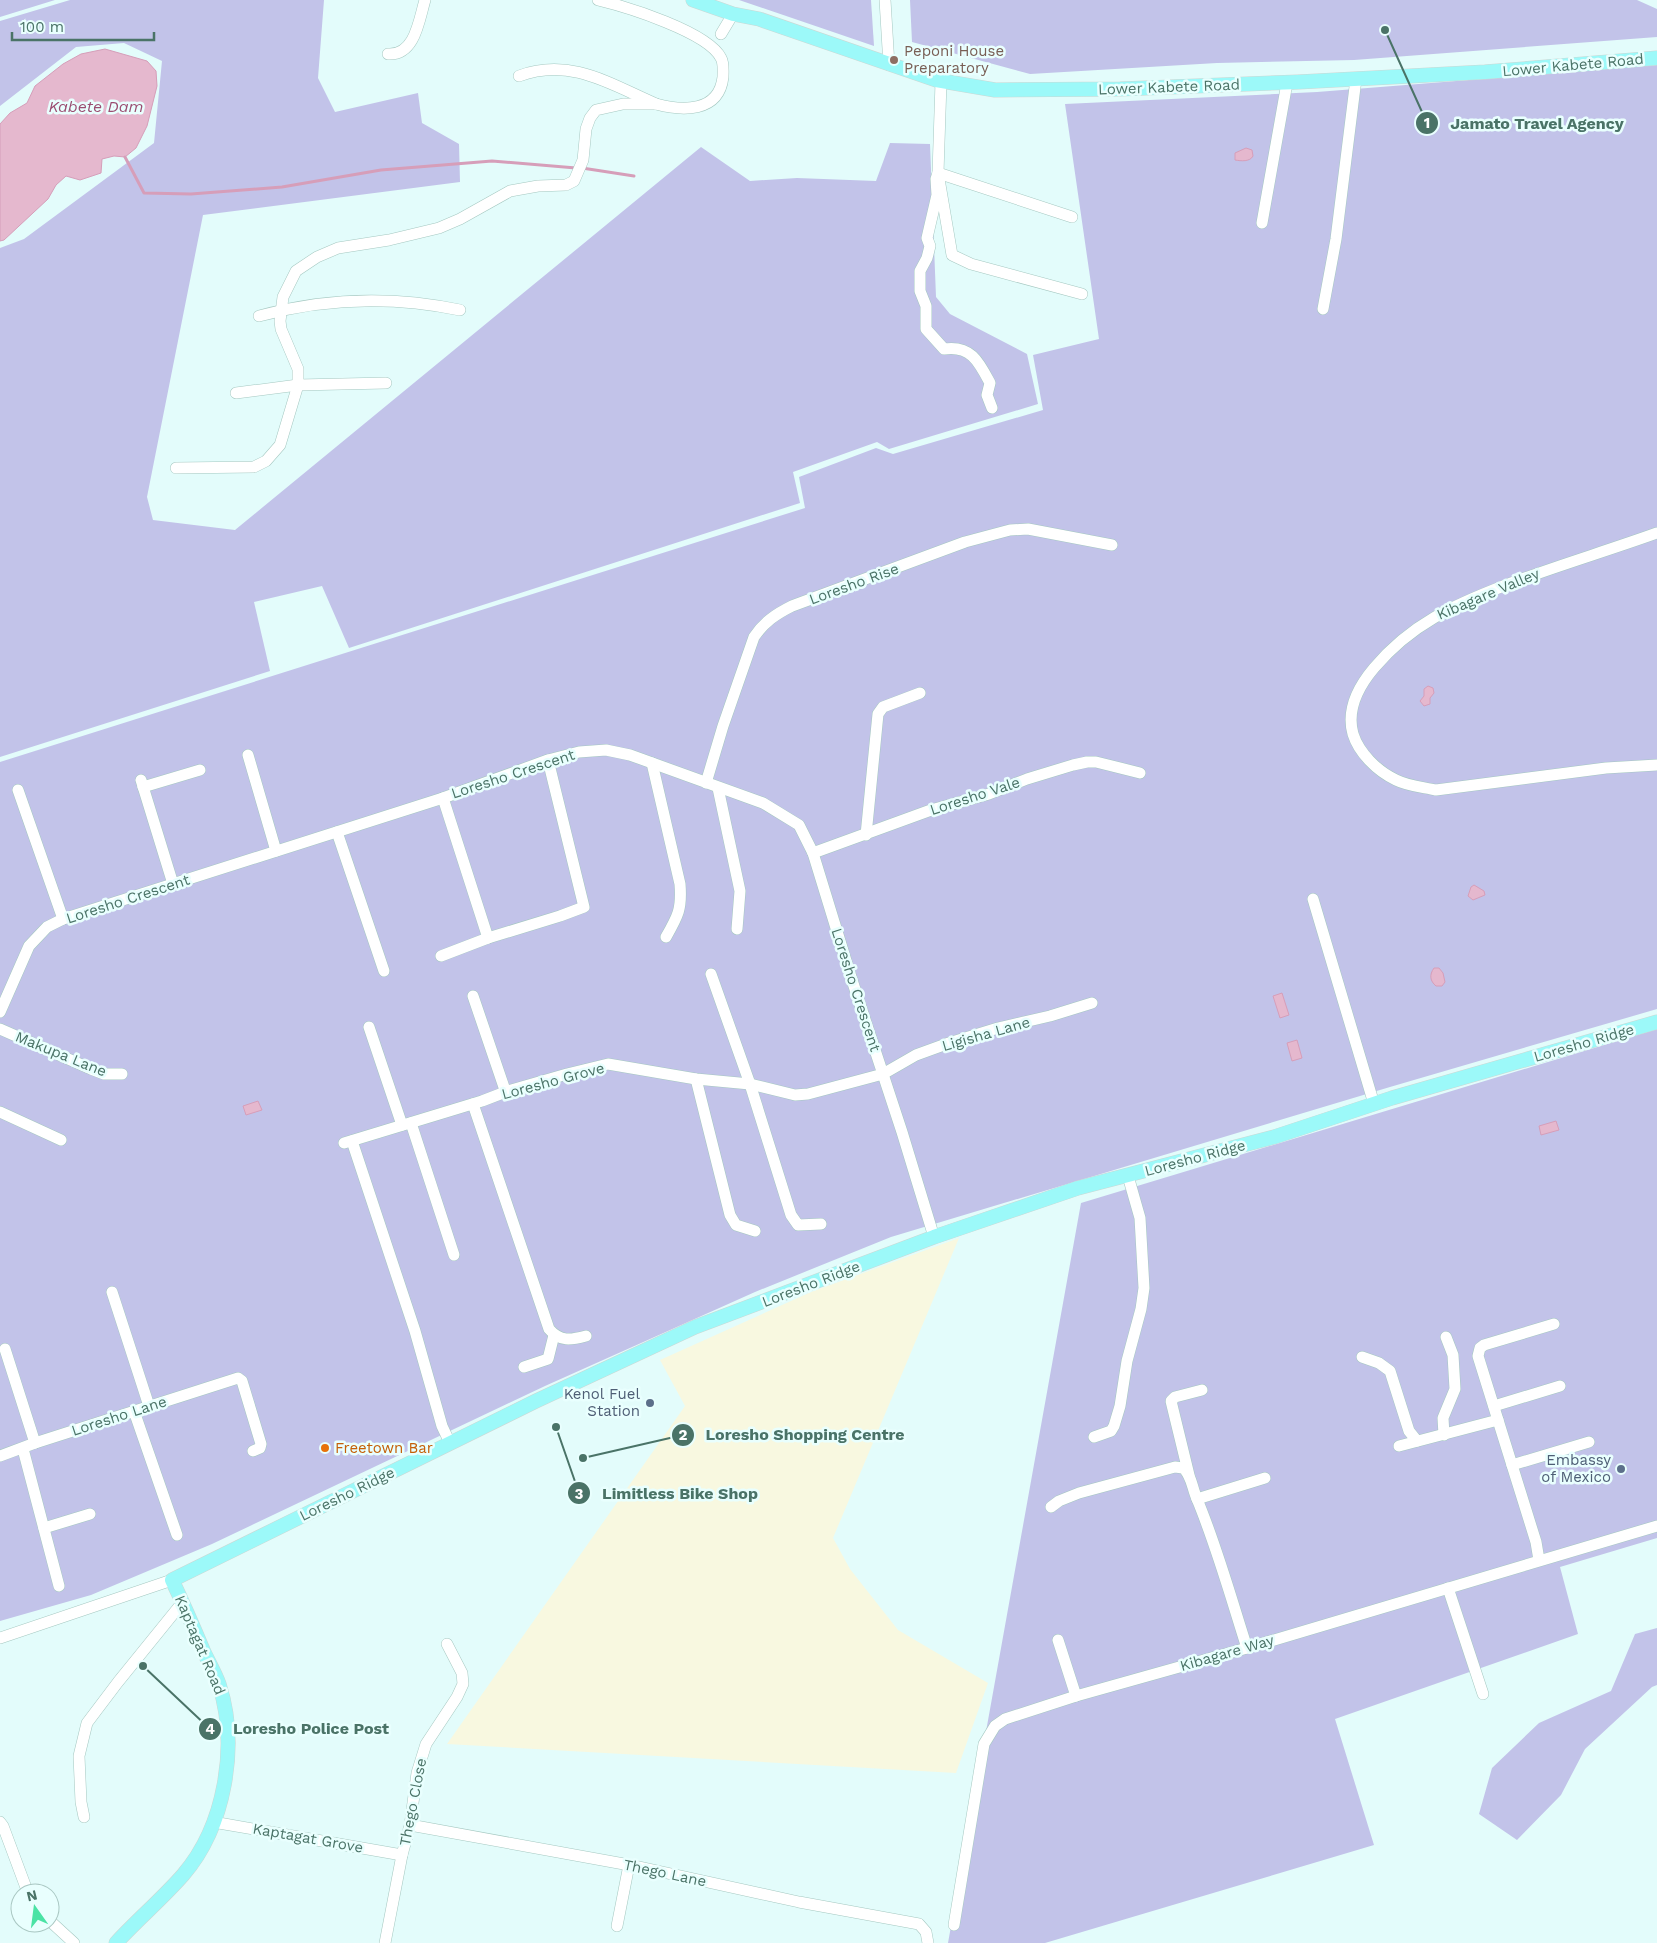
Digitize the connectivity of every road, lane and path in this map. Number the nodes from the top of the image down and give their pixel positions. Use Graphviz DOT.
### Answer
graph roads {
  1 [pos="425,0"];
  2 [pos="598,0"];
  3 [pos="693,0"];
  4 [pos="885,0"];
  5 [pos="733,14"];
  6 [pos="716,41"];
  7 [pos="388,54"];
  8 [pos="1657,58"];
  9 [pos="889,65"];
  10 [pos="519,76"];
  11 [pos="1356,79"];
  12 [pos="941,82"];
  13 [pos="1287,83"];
  14 [pos="656,104"];
  15 [pos="938,173"];
  16 [pos="1072,217"];
  17 [pos="1262,223"];
  18 [pos="1082,294"];
  19 [pos="1323,309"];
  20 [pos="282,310"];
  21 [pos="460,310"];
  22 [pos="259,316"];
  23 [pos="386,383"];
  24 [pos="298,385"];
  25 [pos="236,393"];
  26 [pos="992,408"];
  27 [pos="176,468"];
  28 [pos="1657,533"];
  29 [pos="1112,545"];
  30 [pos="920,693"];
  31 [pos="248,755"];
  32 [pos="548,760"];
  33 [pos="652,763"];
  34 [pos="1657,765"];
  35 [pos="200,770"];
  36 [pos="1140,773"];
  37 [pos="706,783"];
  38 [pos="718,788"];
  39 [pos="18,790"];
  40 [pos="443,798"];
  41 [pos="337,832"];
  42 [pos="866,835"];
  43 [pos="276,851"];
  44 [pos="813,853"];
  45 [pos="173,884"];
  46 [pos="1314,899"];
  47 [pos="63,920"];
  48 [pos="737,929"];
  49 [pos="666,937"];
  50 [pos="488,938"];
  51 [pos="441,956"];
  52 [pos="384,971"];
  53 [pos="711,974"];
  54 [pos="473,996"];
  55 [pos="1092,1003"];
  56 [pos="0,1012"];
  57 [pos="1657,1022"];
  58 [pos="369,1027"];
  59 [pos="0,1028"];
  60 [pos="122,1074"];
  61 [pos="883,1074"];
  62 [pos="696,1079"];
  63 [pos="750,1084"];
  64 [pos="506,1092"];
  65 [pos="473,1104"];
  66 [pos="1374,1104"];
  67 [pos="0,1112"];
  68 [pos="406,1124"];
  69 [pos="61,1140"];
  70 [pos="1128,1176"];
  71 [pos="821,1224"];
  72 [pos="755,1231"];
  73 [pos="934,1237"];
  74 [pos="454,1255"];
  75 [pos="112,1292"];
  76 [pos="1554,1324"];
  77 [pos="554,1335"];
  78 [pos="586,1336"];
  79 [pos="1446,1337"];
  80 [pos="5,1349"];
  81 [pos="1362,1357"];
  82 [pos="524,1367"];
  83 [pos="1560,1386"];
  84 [pos="1202,1390"];
  85 [pos="149,1406"];
  86 [pos="1494,1406"];
  87 [pos="134,1411"];
  88 [pos="1498,1420"];
  89 [pos="1444,1435"];
  90 [pos="1094,1437"];
  91 [pos="1417,1441"];
  92 [pos="1589,1442"];
  93 [pos="35,1443"];
  94 [pos="450,1443"];
  95 [pos="1399,1446"];
  96 [pos="23,1449"];
  97 [pos="253,1451"];
  98 [pos="0,1456"];
  99 [pos="1512,1465"];
  100 [pos="1189,1475"];
  101 [pos="1265,1478"];
  102 [pos="1197,1499"];
  103 [pos="1051,1507"];
  104 [pos="90,1514"];
  105 [pos="1657,1526"];
  106 [pos="44,1528"];
  107 [pos="177,1535"];
  108 [pos="1539,1560"];
  109 [pos="172,1580"];
  110 [pos="59,1586"];
  111 [pos="1448,1588"];
  112 [pos="182,1603"];
  113 [pos="0,1638"];
  114 [pos="1058,1640"];
  115 [pos="447,1644"];
  116 [pos="1247,1648"];
  117 [pos="1483,1694"];
  118 [pos="1076,1696"];
  119 [pos="84,1817"];
  120 [pos="0,1822"];
  121 [pos="213,1822"];
  122 [pos="410,1825"];
  123 [pos="402,1855"];
  124 [pos="629,1865"];
  125 [pos="24,1883"];
  126 [pos="954,1925"];
  127 [pos="617,1926"];
  128 [pos="60,1930"];
  129 [pos="74,1943"];
  130 [pos="116,1943"];
  131 [pos="385,1943"];
  132 [pos="928,1943"];
  1 -- 7 [label="street"];
  2 -- 6 [label="street"];
  3 -- 5 [label="main road, Lower Kabete Road"];
  4 -- 9 [label="street"];
  5 -- 6 [label="street"];
  5 -- 9 [label="main road, Lower Kabete Road"];
  6 -- 14 [label="street"];
  8 -- 11 [label="main road, Lower Kabete Road"];
  9 -- 12 [label="main road, Lower Kabete Road"];
  10 -- 14 [label="street"];
  11 -- 13 [label="main road, Lower Kabete Road"];
  11 -- 19 [label="street"];
  12 -- 13 [label="main road, Lower Kabete Road"];
  12 -- 15 [label="street"];
  13 -- 17 [label="street"];
  14 -- 20 [label="street"];
  15 -- 16 [label="street"];
  15 -- 18 [label="street"];
  15 -- 26 [label="street"];
  20 -- 21 [label="street"];
  20 -- 22 [label="street"];
  20 -- 24 [label="street"];
  23 -- 24 [label="street"];
  24 -- 25 [label="street"];
  24 -- 27 [label="street"];
  28 -- 34 [label="street, Kibagare Valley"];
  29 -- 37 [label="street, Loresho Rise"];
  30 -- 42 [label="street"];
  31 -- 43 [label="street"];
  32 -- 33 [label="street, Loresho Crescent"];
  32 -- 40 [label="street, Loresho Crescent"];
  32 -- 50 [label="street"];
  33 -- 37 [label="street, Loresho Crescent"];
  33 -- 49 [label="street"];
  35 -- 45 [label="street"];
  36 -- 42 [label="street, Loresho Vale"];
  37 -- 38 [label="street, Loresho Crescent"];
  38 -- 44 [label="street, Loresho Crescent"];
  38 -- 48 [label="street"];
  39 -- 47 [label="street"];
  40 -- 41 [label="street, Loresho Crescent"];
  40 -- 50 [label="street"];
  41 -- 43 [label="street, Loresho Crescent"];
  41 -- 52 [label="street"];
  42 -- 44 [label="street, Loresho Vale"];
  43 -- 45 [label="street, Loresho Crescent"];
  44 -- 61 [label="street, Loresho Crescent"];
  45 -- 47 [label="street, Loresho Crescent"];
  46 -- 66 [label="street"];
  47 -- 56 [label="street, Loresho Crescent"];
  50 -- 51 [label="street"];
  53 -- 63 [label="street"];
  54 -- 64 [label="street"];
  55 -- 61 [label="street, Ligisha Lane"];
  57 -- 66 [label="main road, Loresho Ridge"];
  58 -- 68 [label="street"];
  59 -- 60 [label="street, Makupa Lane"];
  61 -- 63 [label="street, Loresho Grove"];
  61 -- 73 [label="street, Loresho Crescent"];
  62 -- 63 [label="street, Loresho Grove"];
  62 -- 64 [label="street, Loresho Grove"];
  62 -- 72 [label="street"];
  63 -- 71 [label="street"];
  64 -- 65 [label="street, Loresho Grove"];
  65 -- 68 [label="street, Loresho Grove"];
  65 -- 77 [label="street"];
  66 -- 70 [label="main road, Loresho Ridge"];
  67 -- 69 [label="street"];
  68 -- 74 [label="street"];
  68 -- 94 [label="street, Loresho Grove"];
  70 -- 73 [label="main road, Loresho Ridge"];
  70 -- 90 [label="street"];
  73 -- 94 [label="main road, Loresho Ridge"];
  75 -- 85 [label="street"];
  76 -- 86 [label="street"];
  77 -- 78 [label="street"];
  77 -- 82 [label="street"];
  79 -- 89 [label="street"];
  80 -- 93 [label="street"];
  81 -- 91 [label="street"];
  83 -- 86 [label="street"];
  84 -- 100 [label="street"];
  85 -- 87 [label="street, Loresho Lane"];
  85 -- 97 [label="street, Loresho Lane"];
  86 -- 88 [label="street"];
  87 -- 93 [label="street, Loresho Lane"];
  87 -- 107 [label="street"];
  88 -- 89 [label="street"];
  88 -- 99 [label="street"];
  89 -- 91 [label="street"];
  91 -- 95 [label="street"];
  92 -- 99 [label="street"];
  93 -- 96 [label="street, Loresho Lane"];
  94 -- 109 [label="main road, Loresho Ridge"];
  96 -- 98 [label="street, Loresho Lane"];
  96 -- 106 [label="street"];
  99 -- 108 [label="street"];
  100 -- 102 [label="street"];
  100 -- 103 [label="street"];
  101 -- 102 [label="street"];
  102 -- 116 [label="street"];
  104 -- 106 [label="street"];
  105 -- 108 [label="street, Kibagare Way"];
  106 -- 110 [label="street"];
  108 -- 111 [label="street, Kibagare Way"];
  109 -- 112 [label="main road, Kaptagat Road"];
  109 -- 113 [label="street, Loresho Ridge"];
  111 -- 116 [label="street, Kibagare Way"];
  111 -- 117 [label="street"];
  112 -- 119 [label="street"];
  112 -- 121 [label="main road, Kaptagat Road"];
  114 -- 118 [label="street"];
  115 -- 122 [label="street, Thego Close"];
  116 -- 118 [label="street, Kibagare Way"];
  118 -- 126 [label="street, Kibagare Way"];
  120 -- 125 [label="street"];
  121 -- 123 [label="street, Kaptagat Grove"];
  121 -- 130 [label="main road, Kaptagat Road"];
  122 -- 123 [label="street, Thego Close"];
  122 -- 124 [label="street, Thego Lane"];
  123 -- 131 [label="street, Thego Close"];
  124 -- 127 [label="street"];
  124 -- 132 [label="street, Thego Lane"];
  128 -- 129 [label="street"];
}
